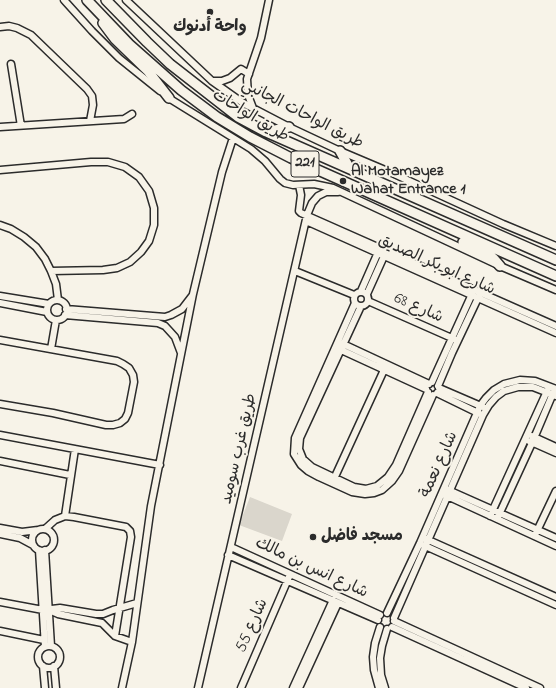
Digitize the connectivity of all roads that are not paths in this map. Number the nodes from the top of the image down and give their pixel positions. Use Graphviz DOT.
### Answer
graph roads {
  1 [pos="64,0"];
  2 [pos="87,0"];
  3 [pos="106,0"];
  4 [pos="126,0"];
  5 [pos="269,0"];
  6 [pos="98,12"];
  7 [pos="0,27"];
  8 [pos="11,64"];
  9 [pos="249,74"];
  10 [pos="212,81"];
  11 [pos="169,98"];
  12 [pos="254,109"];
  13 [pos="132,114"];
  14 [pos="90,121"];
  15 [pos="21,126"];
  16 [pos="0,127"];
  17 [pos="289,127"];
  18 [pos="266,132"];
  19 [pos="233,138"];
  20 [pos="340,151"];
  21 [pos="350,169"];
  22 [pos="0,170"];
  23 [pos="299,185"];
  24 [pos="340,191"];
  25 [pos="307,218"];
  26 [pos="438,224"];
  27 [pos="0,225"];
  28 [pos="556,246"];
  29 [pos="379,251"];
  30 [pos="385,254"];
  31 [pos="556,260"];
  32 [pos="500,266"];
  33 [pos="51,271"];
  34 [pos="295,271"];
  35 [pos="556,276"];
  36 [pos="556,290"];
  37 [pos="364,293"];
  38 [pos="472,293"];
  39 [pos="193,294"];
  40 [pos="354,295"];
  41 [pos="0,296"];
  42 [pos="479,296"];
  43 [pos="58,300"];
  44 [pos="368,301"];
  45 [pos="0,303"];
  46 [pos="49,304"];
  47 [pos="358,305"];
  48 [pos="47,312"];
  49 [pos="66,312"];
  50 [pos="56,320"];
  51 [pos="556,326"];
  52 [pos="556,333"];
  53 [pos="454,339"];
  54 [pos="0,340"];
  55 [pos="340,345"];
  56 [pos="51,349"];
  57 [pos="182,354"];
  58 [pos="384,370"];
  59 [pos="433,388"];
  60 [pos="553,391"];
  61 [pos="0,404"];
  62 [pos="483,408"];
  63 [pos="480,414"];
  64 [pos="0,435"];
  65 [pos="527,437"];
  66 [pos="533,440"];
  67 [pos="556,447"];
  68 [pos="75,449"];
  69 [pos="556,453"];
  70 [pos="0,461"];
  71 [pos="160,465"];
  72 [pos="70,476"];
  73 [pos="333,480"];
  74 [pos="556,491"];
  75 [pos="446,492"];
  76 [pos="491,513"];
  77 [pos="65,516"];
  78 [pos="498,516"];
  79 [pos="0,528"];
  80 [pos="45,529"];
  81 [pos="38,530"];
  82 [pos="538,530"];
  83 [pos="0,534"];
  84 [pos="535,536"];
  85 [pos="425,538"];
  86 [pos="556,538"];
  87 [pos="33,545"];
  88 [pos="422,545"];
  89 [pos="556,546"];
  90 [pos="230,547"];
  91 [pos="42,550"];
  92 [pos="228,555"];
  93 [pos="289,577"];
  94 [pos="549,594"];
  95 [pos="556,597"];
  96 [pos="336,600"];
  97 [pos="546,601"];
  98 [pos="0,602"];
  99 [pos="138,603"];
  100 [pos="556,605"];
  101 [pos="120,608"];
  102 [pos="46,610"];
  103 [pos="387,613"];
  104 [pos="103,614"];
  105 [pos="379,618"];
  106 [pos="102,623"];
  107 [pos="392,624"];
  108 [pos="380,627"];
  109 [pos="0,631"];
  110 [pos="115,636"];
  111 [pos="132,642"];
  112 [pos="46,645"];
  113 [pos="482,665"];
  114 [pos="43,666"];
  115 [pos="54,666"];
  116 [pos="298,687"];
  117 [pos="45,688"];
  118 [pos="56,688"];
  119 [pos="122,688"];
  120 [pos="198,688"];
  121 [pos="241,688"];
  122 [pos="378,688"];
  123 [pos="385,688"];
  124 [pos="526,688"];
  125 [pos="540,688"];
  1 -- 11 [label="street"];
  2 -- 6 [label="highway, طريق الواحات / 221"];
  3 -- 18 [label="highway, طريق الواحات / 221"];
  4 -- 10 [label="street, طريق الواحات الجانبي"];
  5 -- 9 [label="street"];
  6 -- 11 [label="highway"];
  6 -- 26 [label="highway, طريق الواحات / 221"];
  7 -- 14 [label="street"];
  8 -- 15 [label="street"];
  9 -- 10 [label="street"];
  9 -- 12 [label="street"];
  10 -- 12 [label="street, طريق الواحات الجانبي"];
  11 -- 19 [label="street"];
  12 -- 17 [label="street, طريق الواحات الجانبي"];
  13 -- 14 [label="street"];
  14 -- 15 [label="street"];
  15 -- 16 [label="street"];
  17 -- 18 [label="highway"];
  17 -- 20 [label="street, طريق الواحات الجانبي"];
  18 -- 21 [label="highway, طريق الواحات / 221"];
  19 -- 23 [label="street"];
  19 -- 39 [label="street"];
  20 -- 21 [label="highway"];
  20 -- 28 [label="street, طريق الواحات الجانبي"];
  21 -- 31 [label="highway, طريق الواحات / 221"];
  22 -- 33 [label="street"];
  23 -- 24 [label="street"];
  23 -- 25 [label="street"];
  24 -- 25 [label="street, طريق غرب سوميد"];
  24 -- 32 [label="street"];
  25 -- 29 [label="street, شارع ابو بكر الصديق"];
  25 -- 34 [label="street, طريق غرب سوميد"];
  26 -- 32 [label="highway"];
  26 -- 35 [label="highway, طريق الواحات / 221"];
  27 -- 33 [label="street"];
  29 -- 30 [label="street, شارع ابو بكر الصديق"];
  29 -- 37 [label="street"];
  30 -- 37 [label="street"];
  30 -- 38 [label="street, شارع ابو بكر الصديق"];
  32 -- 36 [label="street"];
  33 -- 43 [label="street"];
  34 -- 40 [label="street"];
  34 -- 90 [label="street, طريق غرب سوميد"];
  37 -- 40 [label="street"];
  37 -- 44 [label="street"];
  38 -- 42 [label="street, شارع ابو بكر الصديق"];
  38 -- 53 [label="street"];
  39 -- 49 [label="street"];
  39 -- 57 [label="street"];
  40 -- 47 [label="street"];
  41 -- 46 [label="street"];
  42 -- 51 [label="street, شارع ابو بكر الصديق"];
  42 -- 52 [label="street, شارع ابو بكر الصديق"];
  42 -- 53 [label="street"];
  43 -- 46 [label="street"];
  43 -- 49 [label="street"];
  44 -- 47 [label="street"];
  44 -- 53 [label="street, شارع 68"];
  45 -- 48 [label="street"];
  46 -- 48 [label="street"];
  47 -- 55 [label="street"];
  48 -- 50 [label="street"];
  49 -- 50 [label="street"];
  49 -- 57 [label="street"];
  50 -- 56 [label="street"];
  53 -- 59 [label="street"];
  54 -- 56 [label="street"];
  55 -- 58 [label="street"];
  55 -- 59 [label="street"];
  55 -- 73 [label="street"];
  56 -- 61 [label="street"];
  57 -- 71 [label="street"];
  58 -- 59 [label="street"];
  58 -- 73 [label="street"];
  59 -- 62 [label="street"];
  59 -- 63 [label="street"];
  59 -- 73 [label="street"];
  60 -- 62 [label="street, شارع نعمة"];
  60 -- 65 [label="street"];
  60 -- 66 [label="street"];
  62 -- 63 [label="street, شارع نعمة"];
  63 -- 75 [label="street, شارع نعمة"];
  64 -- 68 [label="street"];
  65 -- 66 [label="street"];
  65 -- 76 [label="street"];
  66 -- 67 [label="street"];
  66 -- 69 [label="street"];
  66 -- 78 [label="street"];
  68 -- 71 [label="street"];
  68 -- 72 [label="street"];
  70 -- 72 [label="street"];
  71 -- 99 [label="street"];
  72 -- 77 [label="street"];
  74 -- 82 [label="street"];
  75 -- 76 [label="street"];
  75 -- 85 [label="street, شارع نعمة"];
  76 -- 78 [label="street"];
  77 -- 80 [label="street"];
  77 -- 101 [label="street"];
  78 -- 82 [label="street"];
  78 -- 84 [label="street"];
  79 -- 81 [label="street"];
  80 -- 81 [label="street"];
  80 -- 91 [label="street"];
  81 -- 87 [label="street"];
  82 -- 84 [label="street"];
  82 -- 86 [label="street"];
  83 -- 87 [label="street"];
  84 -- 89 [label="street"];
  85 -- 88 [label="street, شارع نعمة"];
  85 -- 94 [label="street"];
  87 -- 91 [label="street"];
  88 -- 97 [label="street"];
  88 -- 103 [label="street, شارع نعمة"];
  88 -- 107 [label="street, شارع نعمة"];
  90 -- 92 [label="street, طريق غرب سوميد"];
  90 -- 93 [label="street, شارع انس بن مالك"];
  91 -- 102 [label="street"];
  92 -- 93 [label="street, شارع انس بن مالك"];
  92 -- 120 [label="street, طريق غرب سوميد"];
  93 -- 96 [label="street, شارع انس بن مالك"];
  93 -- 121 [label="street, شارع 55"];
  94 -- 95 [label="street"];
  94 -- 97 [label="street"];
  96 -- 105 [label="street, شارع انس بن مالك"];
  96 -- 116 [label="street"];
  97 -- 100 [label="street"];
  98 -- 102 [label="street"];
  99 -- 101 [label="street"];
  99 -- 111 [label="street"];
  101 -- 104 [label="street"];
  101 -- 110 [label="street"];
  102 -- 104 [label="street"];
  102 -- 106 [label="street"];
  102 -- 112 [label="street"];
  103 -- 105 [label="street"];
  103 -- 107 [label="street"];
  104 -- 106 [label="street"];
  105 -- 108 [label="street"];
  106 -- 110 [label="street"];
  107 -- 108 [label="street"];
  107 -- 113 [label="street"];
  107 -- 123 [label="street, شارع نعمة"];
  108 -- 122 [label="street"];
  109 -- 112 [label="street"];
  110 -- 111 [label="street"];
  111 -- 119 [label="street"];
  112 -- 114 [label="street"];
  112 -- 115 [label="street"];
  113 -- 124 [label="street"];
  113 -- 125 [label="street"];
  114 -- 115 [label="street"];
  114 -- 117 [label="street"];
  115 -- 118 [label="street"];
}
